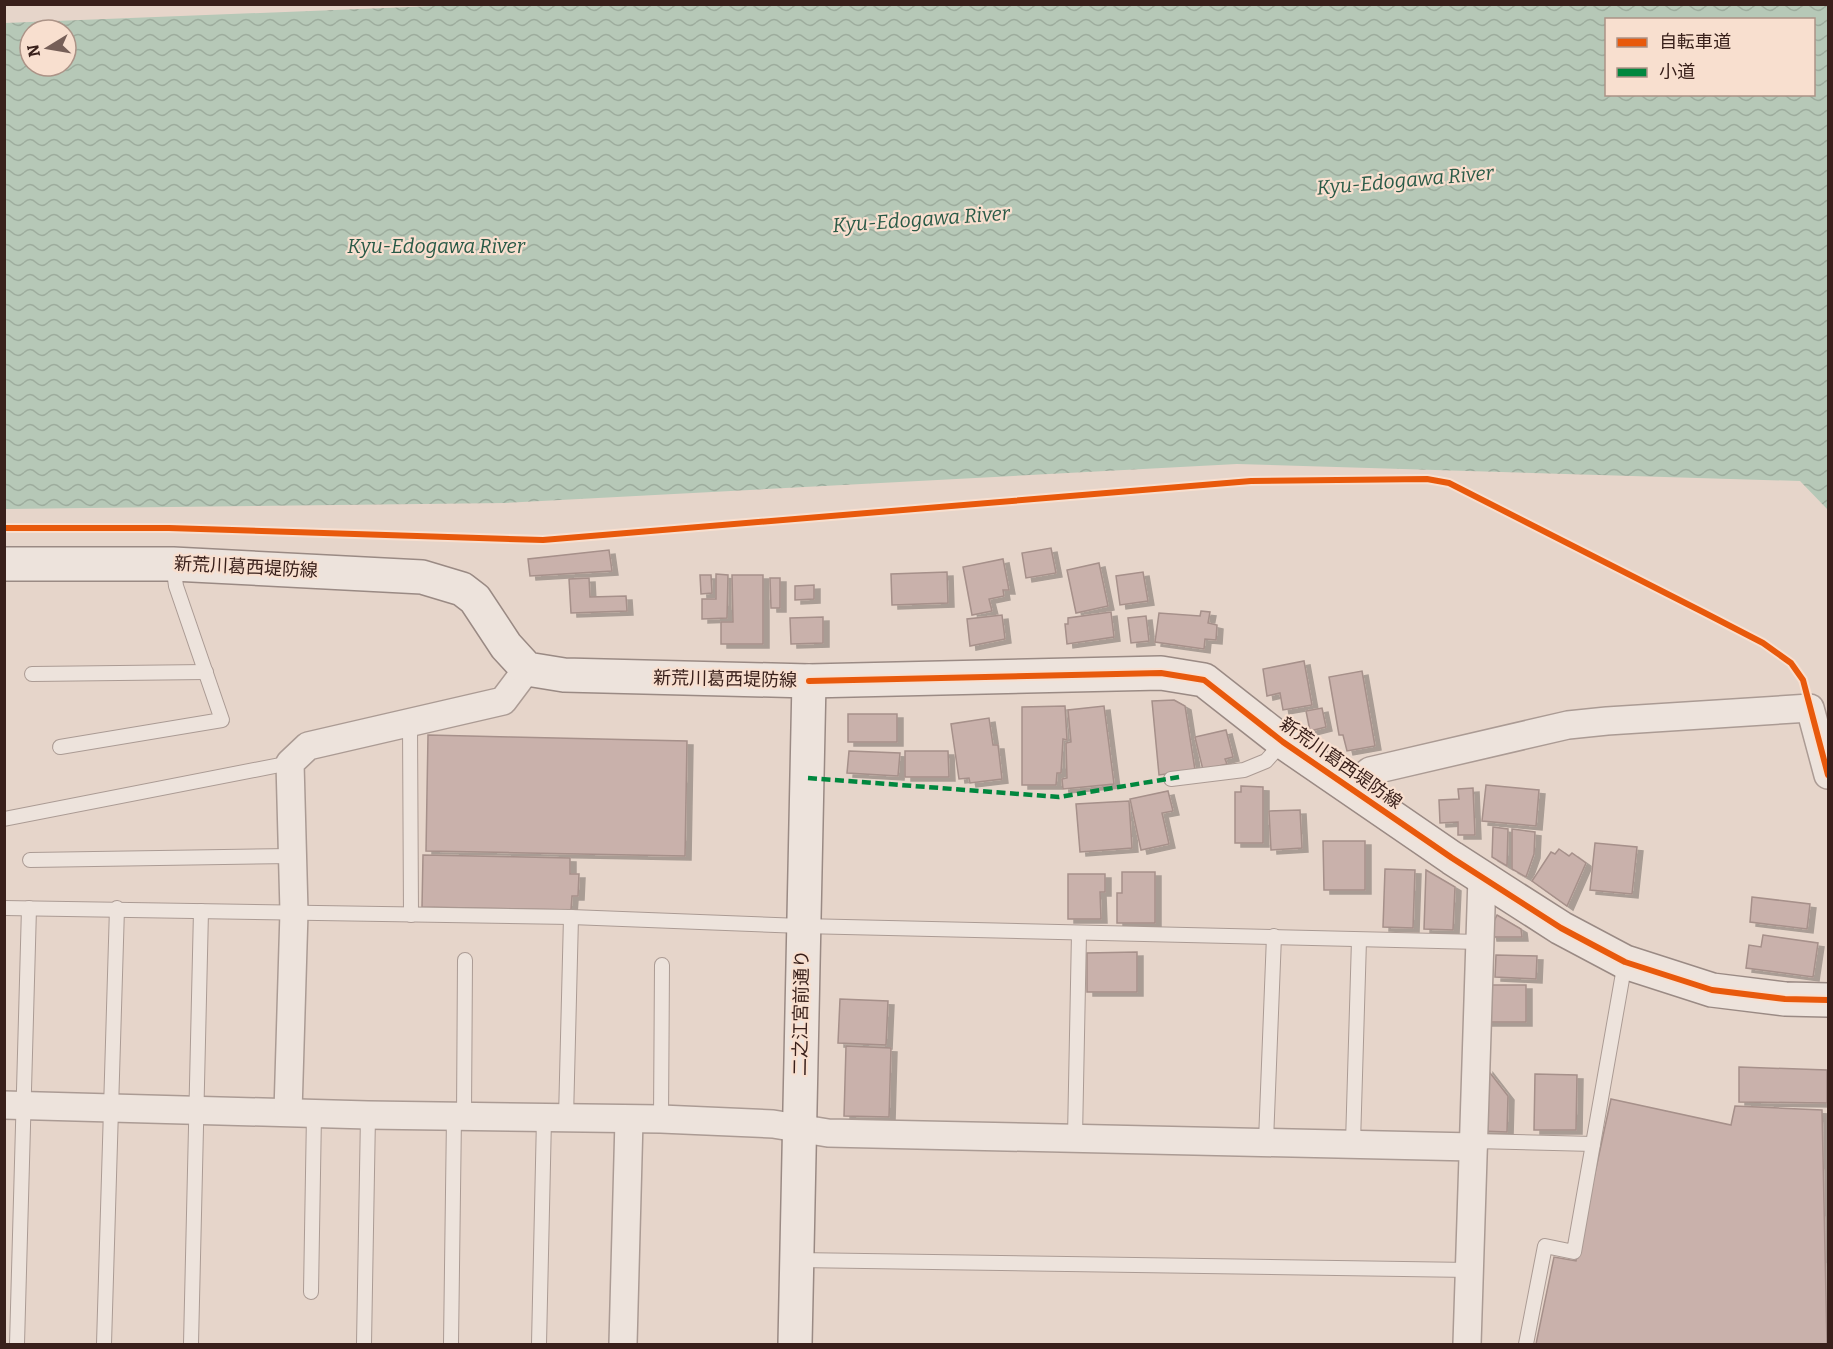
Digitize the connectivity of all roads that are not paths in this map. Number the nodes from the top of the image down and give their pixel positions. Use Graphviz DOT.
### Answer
graph roads {
  1 [pos="4,564"];
  2 [pos="173,564"];
  3 [pos="527,669"];
  4 [pos="206,672"];
  5 [pos="32,674"];
  6 [pos="808,681"];
  7 [pos="410,723"];
  8 [pos="1283,742"];
  9 [pos="60,747"];
  10 [pos="290,763"];
  11 [pos="1828,775"];
  12 [pos="1170,779"];
  13 [pos="1349,788"];
  14 [pos="4,819"];
  15 [pos="293,856"];
  16 [pos="30,860"];
  17 [pos="1482,877"];
  18 [pos="4,908"];
  19 [pos="29,908"];
  20 [pos="117,909"];
  21 [pos="201,911"];
  22 [pos="294,912"];
  23 [pos="411,915"];
  24 [pos="571,917"];
  25 [pos="802,927"];
  26 [pos="1079,933"];
  27 [pos="1274,936"];
  28 [pos="1359,940"];
  29 [pos="1480,942"];
  30 [pos="465,960"];
  31 [pos="1625,962"];
  32 [pos="662,965"];
  33 [pos="1828,1000"];
  34 [pos="14,1106"];
  35 [pos="112,1108"];
  36 [pos="197,1110"];
  37 [pos="301,1113"];
  38 [pos="368,1115"];
  39 [pos="459,1116"];
  40 [pos="555,1118"];
  41 [pos="661,1119"];
  42 [pos="629,1120"];
  43 [pos="799,1126"];
  44 [pos="1075,1137"];
  45 [pos="1266,1141"];
  46 [pos="1353,1143"];
  47 [pos="1473,1144"];
  48 [pos="1593,1144"];
  49 [pos="797,1260"];
  50 [pos="1470,1270"];
  51 [pos="311,1292"];
  52 [pos="16,1344"];
  53 [pos="104,1344"];
  54 [pos="191,1344"];
  55 [pos="364,1344"];
  56 [pos="452,1344"];
  57 [pos="539,1344"];
  58 [pos="624,1344"];
  59 [pos="795,1344"];
  60 [pos="1467,1344"];
  61 [pos="1526,1344"];
  1 -- 2 [label="main road, 新荒川葛西堤防線"];
  2 -- 3 [label="main road, 新荒川葛西堤防線"];
  2 -- 4 [label="lane"];
  3 -- 6 [label="main road, 新荒川葛西堤防線"];
  3 -- 7 [label="street"];
  4 -- 5 [label="lane"];
  4 -- 9 [label="lane"];
  6 -- 8 [label="main road, 新荒川葛西堤防線"];
  6 -- 25 [label="main road, 二之江宮前通り"];
  7 -- 10 [label="street"];
  7 -- 23 [label="lane"];
  8 -- 12 [label="lane"];
  8 -- 13 [label="main road, 新荒川葛西堤防線"];
  10 -- 14 [label="lane"];
  10 -- 15 [label="street"];
  11 -- 13 [label="street"];
  13 -- 17 [label="main road, 新荒川葛西堤防線"];
  15 -- 16 [label="lane"];
  15 -- 22 [label="street"];
  17 -- 29 [label="street"];
  17 -- 31 [label="main road, 新荒川葛西堤防線"];
  18 -- 19 [label="lane"];
  19 -- 20 [label="lane"];
  19 -- 34 [label="lane"];
  20 -- 21 [label="lane"];
  20 -- 35 [label="lane"];
  21 -- 22 [label="lane"];
  21 -- 36 [label="lane"];
  22 -- 23 [label="lane"];
  22 -- 37 [label="street"];
  23 -- 24 [label="lane"];
  24 -- 25 [label="lane"];
  24 -- 40 [label="lane"];
  25 -- 26 [label="lane"];
  25 -- 43 [label="main road, 二之江宮前通り"];
  26 -- 27 [label="lane"];
  26 -- 44 [label="lane"];
  27 -- 28 [label="lane"];
  27 -- 45 [label="lane"];
  28 -- 29 [label="lane"];
  28 -- 46 [label="lane"];
  29 -- 47 [label="street"];
  30 -- 39 [label="lane"];
  31 -- 33 [label="main road, 新荒川葛西堤防線"];
  31 -- 48 [label="lane"];
  32 -- 41 [label="lane"];
  34 -- 35 [label="street"];
  34 -- 52 [label="lane"];
  35 -- 36 [label="street"];
  35 -- 53 [label="lane"];
  36 -- 37 [label="street"];
  36 -- 54 [label="lane"];
  37 -- 38 [label="street"];
  37 -- 51 [label="lane"];
  38 -- 39 [label="street"];
  38 -- 55 [label="lane"];
  39 -- 40 [label="street"];
  39 -- 56 [label="lane"];
  40 -- 42 [label="street"];
  40 -- 57 [label="lane"];
  41 -- 42 [label="street"];
  41 -- 43 [label="street"];
  42 -- 58 [label="street"];
  43 -- 44 [label="street"];
  43 -- 49 [label="main road, 二之江宮前通り"];
  44 -- 45 [label="street"];
  45 -- 46 [label="street"];
  46 -- 47 [label="street"];
  47 -- 48 [label="lane"];
  47 -- 50 [label="street"];
  48 -- 61 [label="lane"];
  49 -- 50 [label="lane"];
  49 -- 59 [label="main road, 二之江宮前通り"];
  50 -- 60 [label="street"];
}
